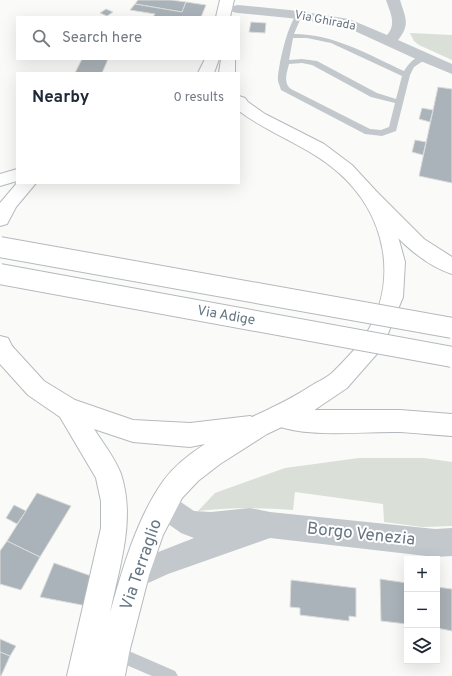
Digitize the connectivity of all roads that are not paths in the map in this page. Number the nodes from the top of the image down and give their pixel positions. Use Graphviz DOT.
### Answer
graph roads {
  1 [pos="227,0"];
  2 [pos="394,4"];
  3 [pos="238,9"];
  4 [pos="299,15"];
  5 [pos="223,16"];
  6 [pos="380,26"];
  7 [pos="290,36"];
  8 [pos="390,41"];
  9 [pos="423,57"];
  10 [pos="212,60"];
  11 [pos="228,60"];
  12 [pos="286,62"];
  13 [pos="452,69"];
  14 [pos="206,72"];
  15 [pos="227,72"];
  16 [pos="406,75"];
  17 [pos="400,102"];
  18 [pos="240,103"];
  19 [pos="240,122"];
  20 [pos="287,133"];
  21 [pos="16,174"];
  22 [pos="0,180"];
  23 [pos="26,184"];
  24 [pos="371,197"];
  25 [pos="0,219"];
  26 [pos="0,248"];
  27 [pos="452,266"];
  28 [pos="0,274"];
  29 [pos="452,328"];
  30 [pos="1,350"];
  31 [pos="452,357"];
  32 [pos="68,409"];
  33 [pos="268,421"];
  34 [pos="452,425"];
  35 [pos="163,504"];
  36 [pos="270,525"];
  37 [pos="452,542"];
  38 [pos="135,575"];
  39 [pos="112,664"];
  40 [pos="82,676"];
  41 [pos="170,676"];
  1 -- 5 [label="main road"];
  2 -- 6 [label="street"];
  2 -- 8 [label="street"];
  3 -- 4 [label="street, Via Ghirada"];
  4 -- 6 [label="street, Via Ghirada"];
  4 -- 7 [label="lane"];
  6 -- 8 [label="street, Via Ghirada"];
  7 -- 12 [label="lane"];
  7 -- 16 [label="lane"];
  8 -- 9 [label="street, Via Ghirada"];
  9 -- 13 [label="street, Via Ghirada"];
  9 -- 16 [label="lane"];
  10 -- 14 [label="main road"];
  11 -- 15 [label="main road"];
  12 -- 17 [label="lane"];
  12 -- 17 [label="lane"];
  16 -- 17 [label="lane"];
  18 -- 20 [label="main road, Via Terraglio"];
  19 -- 20 [label="main road, Via Terraglio"];
  20 -- 24 [label="main road, Via Terraglio"];
  21 -- 22 [label="main road"];
  23 -- 25 [label="main road"];
  24 -- 27 [label="main road"];
  24 -- 33 [label="main road, Via Terraglio"];
  26 -- 29 [label="main road, Via Adige, bridge"];
  28 -- 31 [label="main road, Via Adige, bridge"];
  30 -- 32 [label="main road, Via Terraglio"];
  32 -- 33 [label="main road, Via Terraglio"];
  32 -- 40 [label="main road, Via Terraglio"];
  33 -- 34 [label="main road"];
  33 -- 35 [label="main road, Via Terraglio"];
  35 -- 36 [label="street, Borgo Venezia"];
  35 -- 38 [label="main road, Via Terraglio"];
  36 -- 37 [label="street, Borgo Venezia"];
  36 -- 38 [label="street, Borgo Venezia"];
  38 -- 39 [label="main road, Via Terraglio"];
  39 -- 41 [label="lane"];
}
